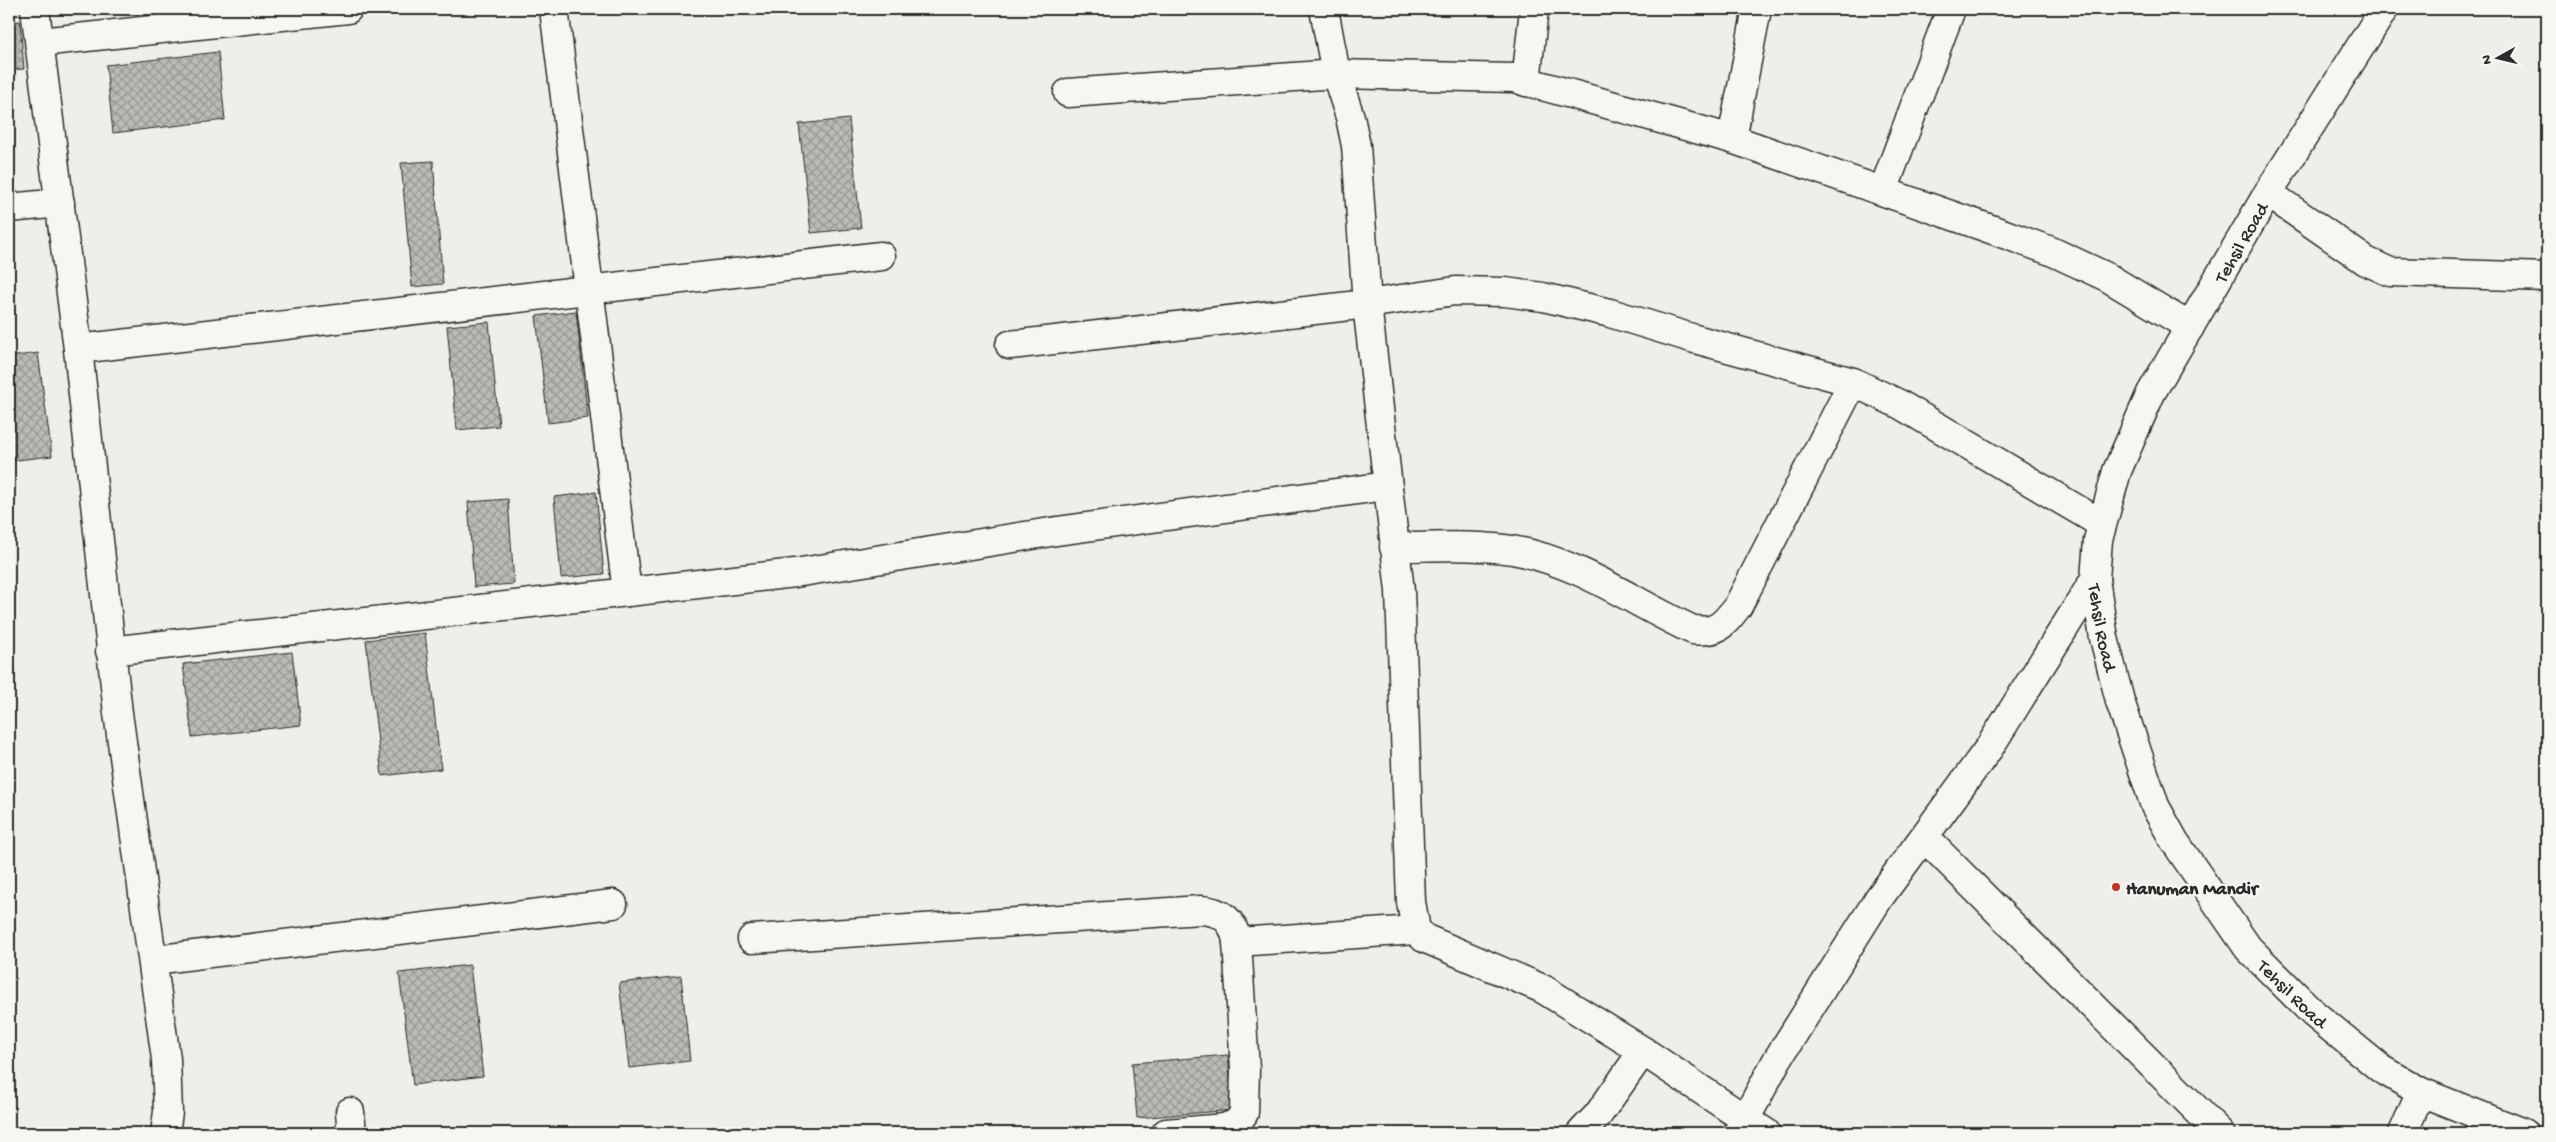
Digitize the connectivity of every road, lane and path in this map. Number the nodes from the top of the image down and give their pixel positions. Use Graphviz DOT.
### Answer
graph roads {
  1 [pos="36,9"];
  2 [pos="348,9"];
  3 [pos="554,9"];
  4 [pos="1324,9"];
  5 [pos="1534,9"];
  6 [pos="1757,9"];
  7 [pos="1950,9"];
  8 [pos="2384,9"];
  9 [pos="40,42"];
  10 [pos="1336,74"];
  11 [pos="1526,82"];
  12 [pos="1068,93"];
  13 [pos="1732,139"];
  14 [pos="1883,191"];
  15 [pos="2268,193"];
  16 [pos="60,203"];
  17 [pos="9,208"];
  18 [pos="881,256"];
  19 [pos="2547,277"];
  20 [pos="588,289"];
  21 [pos="1366,304"];
  22 [pos="2190,327"];
  23 [pos="1010,345"];
  24 [pos="78,350"];
  25 [pos="1853,382"];
  26 [pos="1387,486"];
  27 [pos="2102,524"];
  28 [pos="1394,547"];
  29 [pos="2095,579"];
  30 [pos="627,592"];
  31 [pos="110,651"];
  32 [pos="1924,837"];
  33 [pos="613,904"];
  34 [pos="1416,930"];
  35 [pos="752,939"];
  36 [pos="1238,942"];
  37 [pos="153,960"];
  38 [pos="1643,1051"];
  39 [pos="2421,1092"];
  40 [pos="1750,1128"];
  41 [pos="165,1133"];
  42 [pos="1166,1133"];
  43 [pos="1581,1133"];
  44 [pos="2220,1133"];
  45 [pos="2403,1133"];
  46 [pos="2524,1133"];
  1 -- 9 [label="street"];
  2 -- 9 [label="street"];
  3 -- 20 [label="street"];
  4 -- 10 [label="street"];
  5 -- 11 [label="street"];
  6 -- 13 [label="street"];
  7 -- 14 [label="street"];
  8 -- 15 [label="street, Tehsil Road"];
  9 -- 16 [label="street"];
  10 -- 11 [label="street"];
  10 -- 12 [label="street"];
  10 -- 21 [label="street"];
  11 -- 13 [label="street"];
  13 -- 14 [label="street"];
  14 -- 22 [label="street"];
  15 -- 19 [label="street"];
  15 -- 22 [label="street, Tehsil Road"];
  16 -- 17 [label="street"];
  16 -- 24 [label="street"];
  18 -- 20 [label="street"];
  20 -- 24 [label="street"];
  20 -- 30 [label="street"];
  21 -- 23 [label="street"];
  21 -- 25 [label="street"];
  21 -- 26 [label="street"];
  22 -- 27 [label="street, Tehsil Road"];
  24 -- 31 [label="street"];
  25 -- 27 [label="street"];
  25 -- 28 [label="street"];
  26 -- 28 [label="street"];
  26 -- 30 [label="street"];
  27 -- 29 [label="street, Tehsil Road"];
  28 -- 34 [label="street"];
  29 -- 32 [label="street"];
  29 -- 39 [label="street, Tehsil Road"];
  30 -- 31 [label="street"];
  31 -- 37 [label="street"];
  32 -- 40 [label="street"];
  32 -- 44 [label="street"];
  33 -- 37 [label="street"];
  34 -- 36 [label="street"];
  34 -- 38 [label="street"];
  35 -- 36 [label="street"];
  36 -- 42 [label="street"];
  37 -- 41 [label="street"];
  38 -- 40 [label="street"];
  38 -- 43 [label="street"];
  39 -- 45 [label="street"];
  39 -- 46 [label="street, Tehsil Road"];
}
